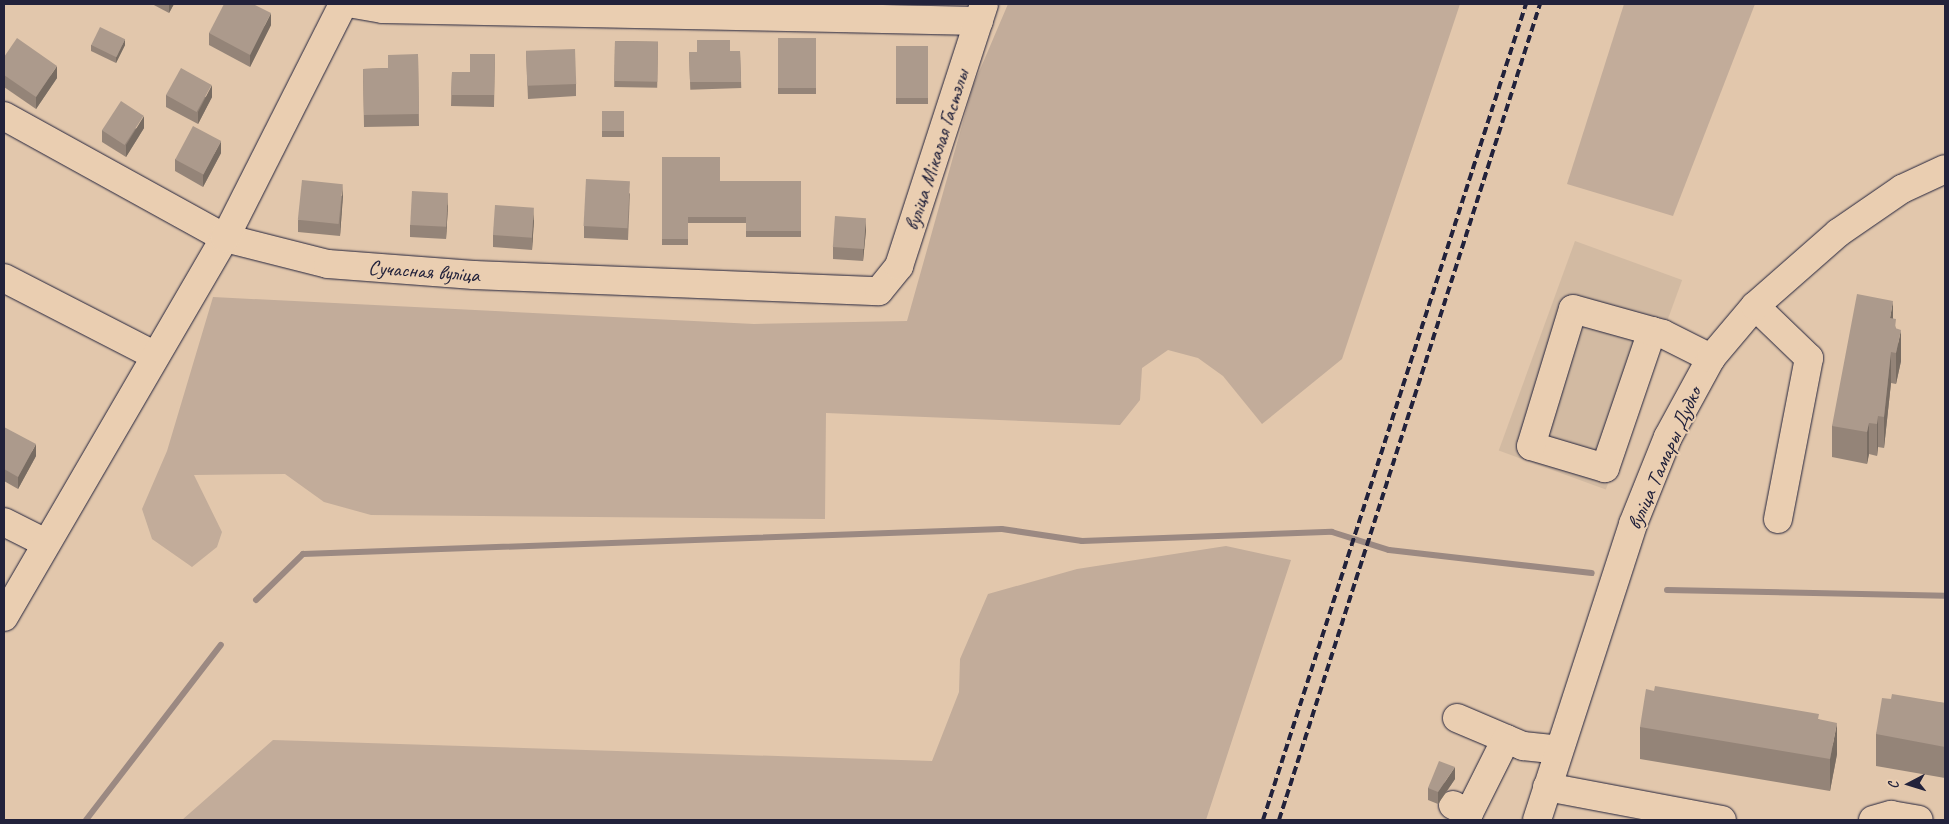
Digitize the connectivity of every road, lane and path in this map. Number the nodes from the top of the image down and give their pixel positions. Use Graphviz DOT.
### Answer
graph roads {
  1 [pos="343,4"];
  2 [pos="354,4"];
  3 [pos="982,12"];
  4 [pos="4,116"];
  5 [pos="1945,170"];
  6 [pos="225,238"];
  7 [pos="4,278"];
  8 [pos="879,291"];
  9 [pos="1755,306"];
  10 [pos="1652,331"];
  11 [pos="154,355"];
  12 [pos="1711,358"];
  13 [pos="1778,520"];
  14 [pos="4,522"];
  15 [pos="44,542"];
  16 [pos="4,617"];
  17 [pos="1457,718"];
  18 [pos="1506,738"];
  19 [pos="1559,750"];
  20 [pos="1548,787"];
  21 [pos="1453,805"];
  22 [pos="1617,811"];
  23 [pos="1537,820"];
  24 [pos="1722,820"];
  25 [pos="1873,820"];
  26 [pos="1919,820"];
  1 -- 6 [label="street"];
  2 -- 3 [label="street"];
  3 -- 8 [label="street, вуліца Мікалая Гастэлы"];
  4 -- 6 [label="street, Сучасная вуліца"];
  5 -- 9 [label="street, вуліца Тамары Дудко"];
  6 -- 8 [label="street, Сучасная вуліца"];
  6 -- 11 [label="street"];
  7 -- 11 [label="street"];
  9 -- 12 [label="street, вуліца Тамары Дудко"];
  9 -- 13 [label="street"];
  10 -- 10 [label="street"];
  10 -- 12 [label="street"];
  11 -- 15 [label="street"];
  12 -- 19 [label="street, вуліца Тамары Дудко"];
  14 -- 15 [label="street"];
  15 -- 16 [label="street"];
  17 -- 18 [label="street"];
  18 -- 19 [label="street"];
  18 -- 21 [label="street"];
  19 -- 20 [label="street, вуліца Тамары Дудко"];
  20 -- 22 [label="street"];
  20 -- 23 [label="street, вуліца Тамары Дудко"];
  22 -- 24 [label="street"];
  25 -- 26 [label="street"];
}
